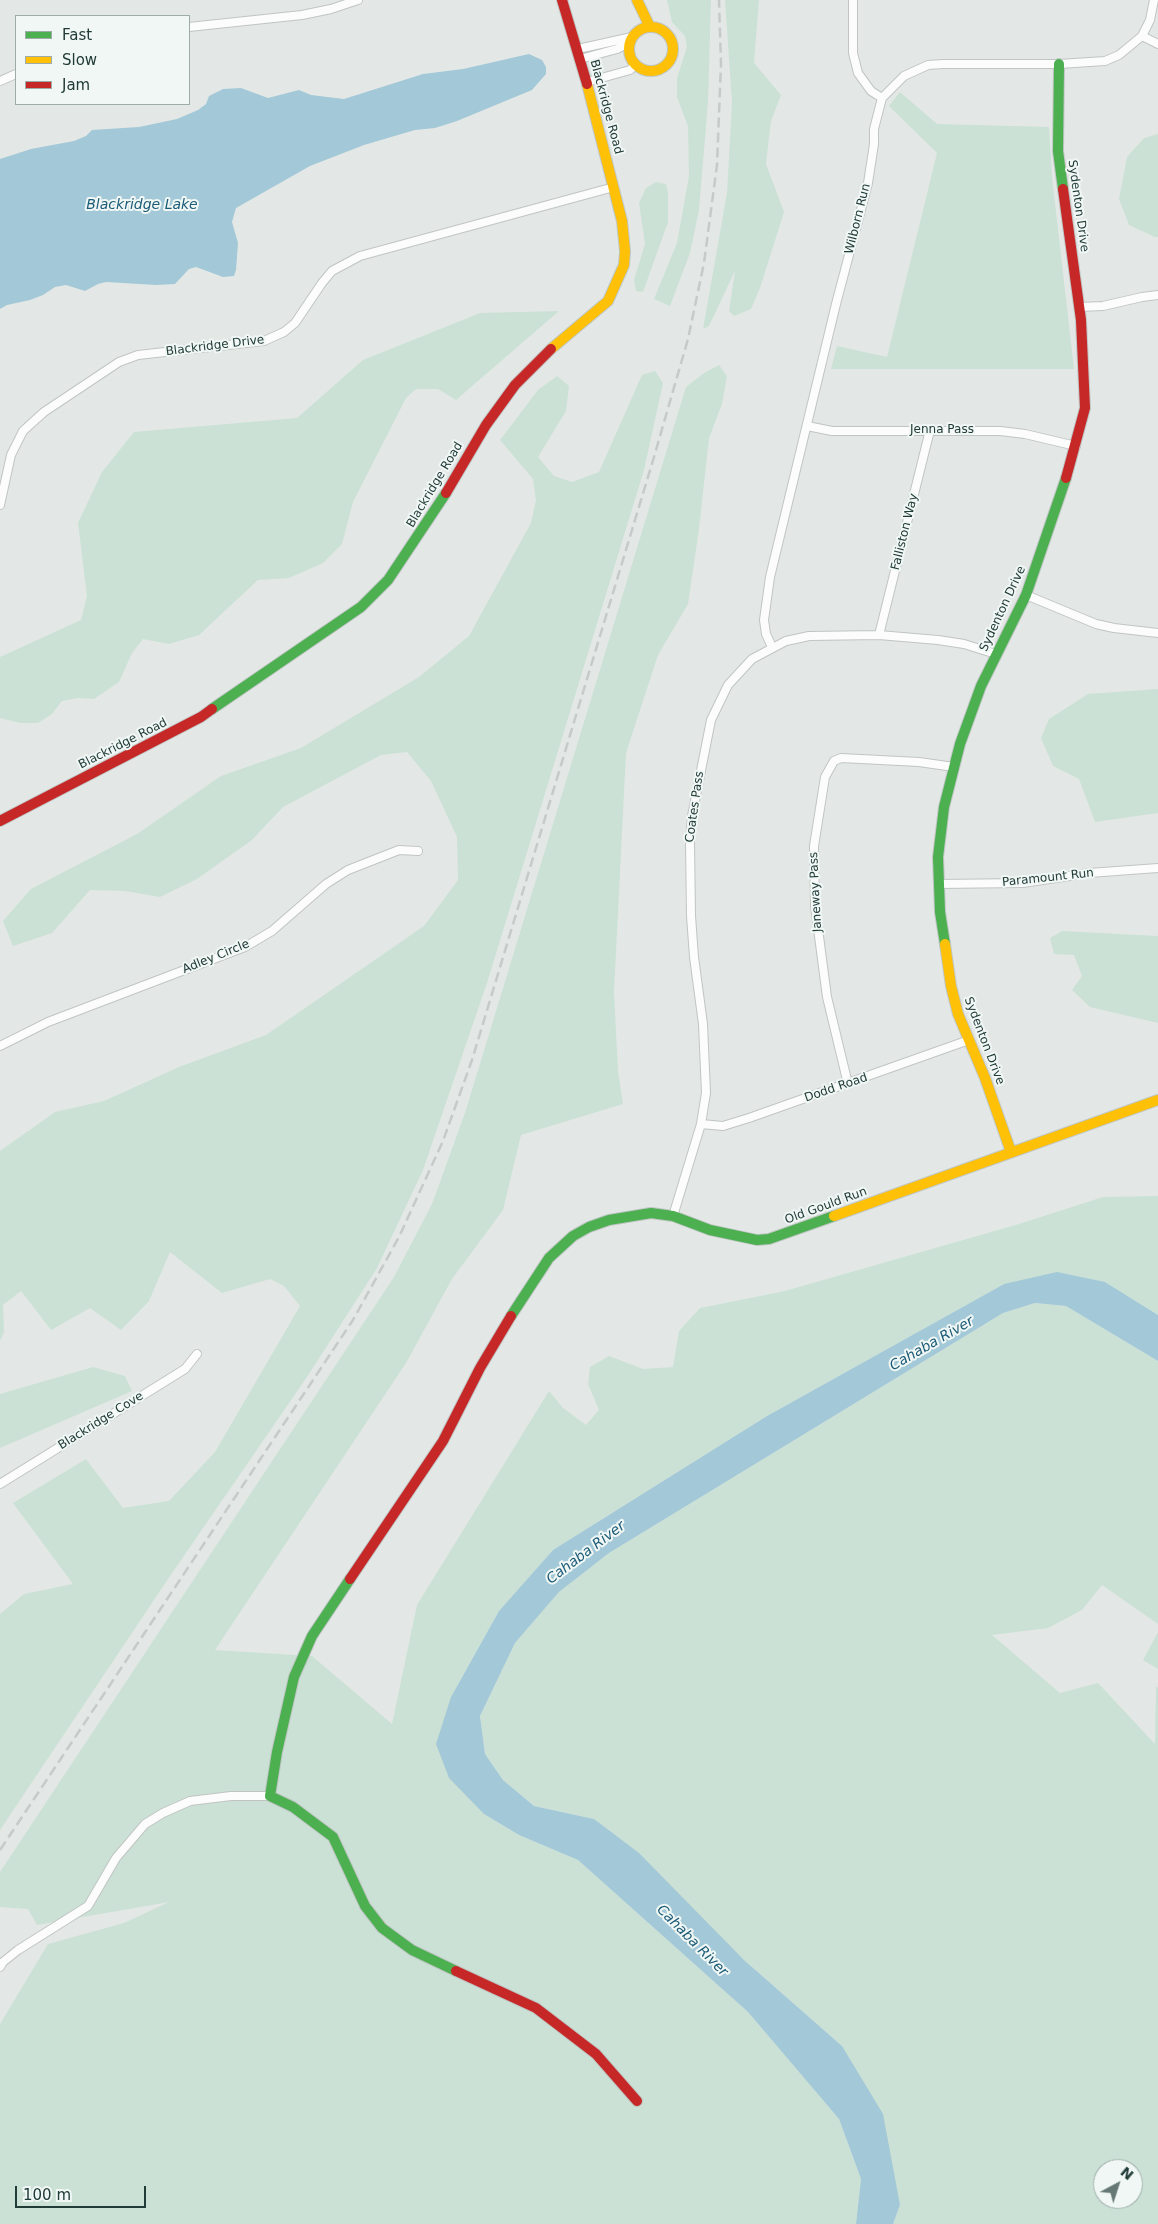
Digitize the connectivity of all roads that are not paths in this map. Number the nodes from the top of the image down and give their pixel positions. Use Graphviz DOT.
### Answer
graph roads {
  1 [pos="358,0"];
  2 [pos="562,0"];
  3 [pos="637,0"];
  4 [pos="853,0"];
  5 [pos="1154,0"];
  6 [pos="190,27"];
  7 [pos="650,27"];
  8 [pos="1142,36"];
  9 [pos="631,40"];
  10 [pos="1158,44"];
  11 [pos="579,54"];
  12 [pos="1059,64"];
  13 [pos="635,65"];
  14 [pos="15,74"];
  15 [pos="0,80"];
  16 [pos="587,82"];
  17 [pos="882,98"];
  18 [pos="614,187"];
  19 [pos="1158,295"];
  20 [pos="1079,307"];
  21 [pos="807,426"];
  22 [pos="930,430"];
  23 [pos="1076,446"];
  24 [pos="0,506"];
  25 [pos="1026,595"];
  26 [pos="1158,633"];
  27 [pos="879,635"];
  28 [pos="772,647"];
  29 [pos="996,654"];
  30 [pos="954,767"];
  31 [pos="0,822"];
  32 [pos="418,850"];
  33 [pos="1158,868"];
  34 [pos="938,884"];
  35 [pos="969,1040"];
  36 [pos="0,1046"];
  37 [pos="848,1084"];
  38 [pos="1158,1100"];
  39 [pos="701,1124"];
  40 [pos="1011,1152"];
  41 [pos="673,1216"];
  42 [pos="197,1354"];
  43 [pos="0,1484"];
  44 [pos="270,1796"];
  45 [pos="0,1967"];
  46 [pos="637,2101"];
  1 -- 6 [label="street"];
  2 -- 11 [label="street, Blackridge Road"];
  3 -- 7 [label="street"];
  4 -- 17 [label="street"];
  5 -- 8 [label="street, Wilborn Run"];
  7 -- 9 [label="street"];
  7 -- 13 [label="street"];
  8 -- 10 [label="street"];
  8 -- 12 [label="street, Wilborn Run"];
  9 -- 11 [label="street"];
  9 -- 13 [label="street"];
  11 -- 16 [label="street, Blackridge Road"];
  12 -- 17 [label="street, Wilborn Run"];
  12 -- 20 [label="street, Sydenton Drive"];
  13 -- 16 [label="street"];
  14 -- 15 [label="street"];
  16 -- 18 [label="street, Blackridge Road"];
  17 -- 21 [label="street, Wilborn Run"];
  18 -- 24 [label="street, Blackridge Drive"];
  18 -- 31 [label="street, Blackridge Road"];
  19 -- 20 [label="street"];
  20 -- 23 [label="street, Sydenton Drive"];
  21 -- 22 [label="street, Jenna Pass"];
  21 -- 28 [label="street, Wilborn Run"];
  22 -- 23 [label="street, Jenna Pass"];
  22 -- 27 [label="street, Falliston Way"];
  23 -- 25 [label="street, Sydenton Drive"];
  25 -- 26 [label="street"];
  25 -- 29 [label="street, Sydenton Drive"];
  27 -- 28 [label="street, Coates Pass"];
  27 -- 29 [label="street, Coates Pass"];
  28 -- 39 [label="street, Coates Pass"];
  29 -- 30 [label="street, Sydenton Drive"];
  30 -- 34 [label="street, Sydenton Drive"];
  30 -- 37 [label="street, Janeway Pass"];
  32 -- 36 [label="street, Adley Circle"];
  33 -- 34 [label="street, Paramount Run"];
  34 -- 35 [label="street, Sydenton Drive"];
  35 -- 37 [label="street, Dodd Road"];
  35 -- 40 [label="street, Sydenton Drive"];
  37 -- 39 [label="street, Dodd Road"];
  38 -- 40 [label="street, Old Gould Run"];
  39 -- 41 [label="street, Coates Pass"];
  40 -- 41 [label="street, Old Gould Run"];
  41 -- 44 [label="street, Old Gould Run"];
  42 -- 43 [label="street, Blackridge Cove"];
  44 -- 45 [label="street"];
  44 -- 46 [label="street"];
}
